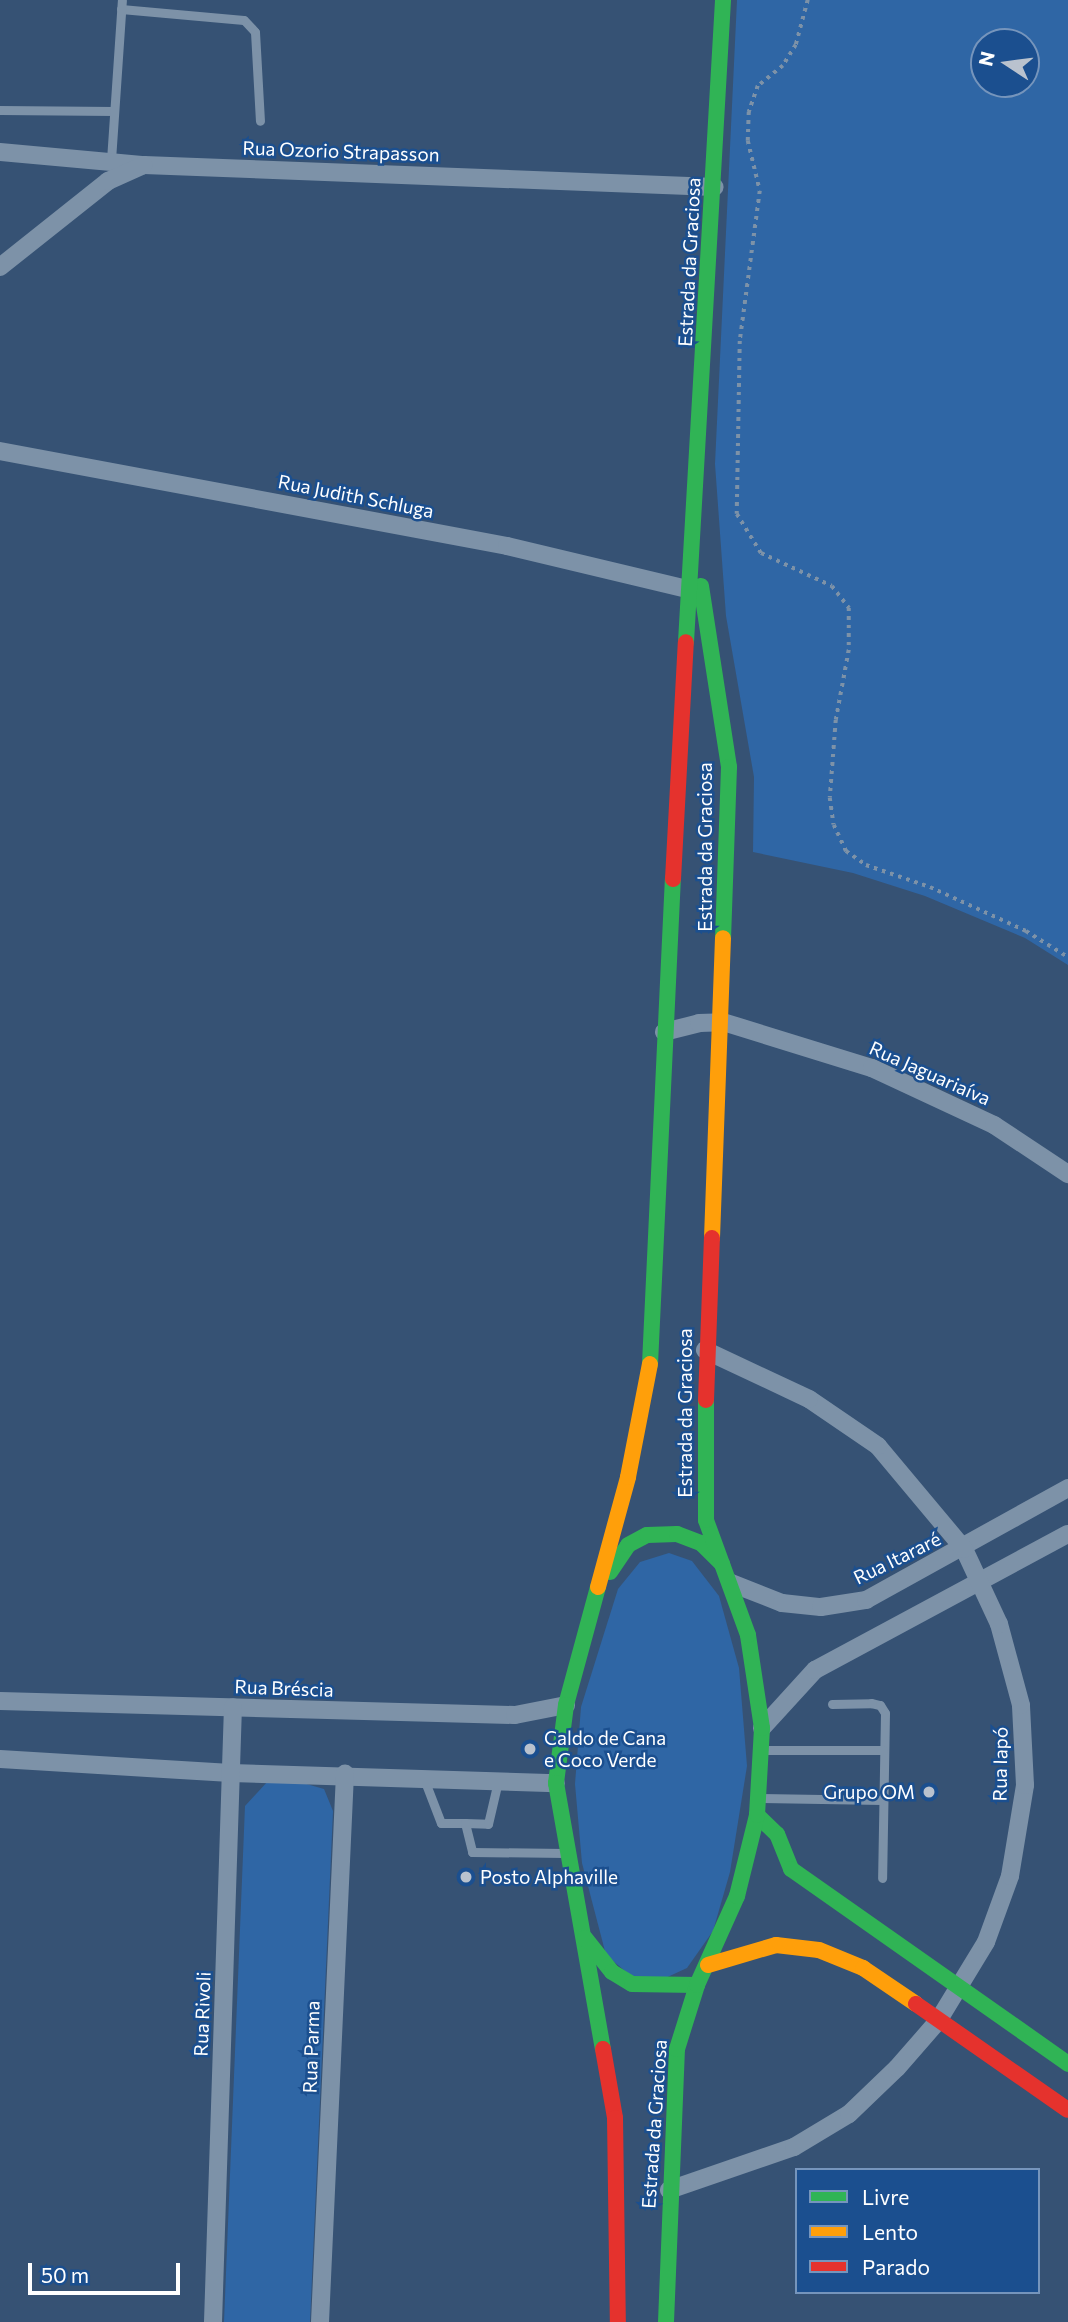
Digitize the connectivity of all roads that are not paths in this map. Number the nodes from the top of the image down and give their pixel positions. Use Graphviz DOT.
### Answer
graph roads {
  1 [pos="723,0"];
  2 [pos="122,4"];
  3 [pos="0,110"];
  4 [pos="114,111"];
  5 [pos="260,121"];
  6 [pos="0,152"];
  7 [pos="111,160"];
  8 [pos="144,164"];
  9 [pos="715,187"];
  10 [pos="0,267"];
  11 [pos="0,451"];
  12 [pos="696,591"];
  13 [pos="723,1023"];
  14 [pos="664,1032"];
  15 [pos="1068,1174"];
  16 [pos="705,1350"];
  17 [pos="1068,1489"];
  18 [pos="1068,1534"];
  19 [pos="964,1549"];
  20 [pos="728,1575"];
  21 [pos="980,1583"];
  22 [pos="595,1598"];
  23 [pos="0,1701"];
  24 [pos="832,1704"];
  25 [pos="566,1705"];
  26 [pos="233,1707"];
  27 [pos="762,1728"];
  28 [pos="761,1750"];
  29 [pos="883,1750"];
  30 [pos="0,1759"];
  31 [pos="231,1773"];
  32 [pos="345,1774"];
  33 [pos="424,1777"];
  34 [pos="498,1780"];
  35 [pos="556,1783"];
  36 [pos="882,1800"];
  37 [pos="758,1807"];
  38 [pos="465,1824"];
  39 [pos="565,1853"];
  40 [pos="882,1878"];
  41 [pos="581,1932"];
  42 [pos="708,1965"];
  43 [pos="697,1985"];
  44 [pos="954,1988"];
  45 [pos="938,2021"];
  46 [pos="1068,2064"];
  47 [pos="1068,2110"];
  48 [pos="669,2190"];
  49 [pos="213,2322"];
  50 [pos="320,2322"];
  51 [pos="618,2322"];
  52 [pos="666,2322"];
  1 -- 9 [label="main road, Estrada da Graciosa"];
  2 -- 4 [label="lane"];
  2 -- 5 [label="lane"];
  3 -- 4 [label="lane"];
  4 -- 7 [label="lane"];
  6 -- 7 [label="street"];
  7 -- 8 [label="street"];
  8 -- 9 [label="street, Rua Ozorio Strapasson"];
  8 -- 10 [label="street, Rua Ozorio Strapasson"];
  9 -- 12 [label="main road, Estrada da Graciosa"];
  11 -- 12 [label="street, Rua Judith Schluga"];
  12 -- 13 [label="main road, Estrada da Graciosa"];
  12 -- 14 [label="main road, Estrada da Graciosa"];
  13 -- 14 [label="street"];
  13 -- 15 [label="street, Rua Jaguariaíva"];
  13 -- 16 [label="main road, Estrada da Graciosa"];
  14 -- 22 [label="main road, Estrada da Graciosa"];
  16 -- 19 [label="street, Rua Iapó"];
  16 -- 20 [label="main road, Estrada da Graciosa"];
  17 -- 19 [label="street, Rua Itararé"];
  18 -- 21 [label="street"];
  19 -- 20 [label="street, Rua Itararé"];
  19 -- 21 [label="street, Rua Iapó"];
  20 -- 22 [label="main road"];
  20 -- 27 [label="main road, Estrada da Graciosa"];
  21 -- 27 [label="street"];
  21 -- 44 [label="street, Rua Iapó"];
  22 -- 25 [label="main road, Estrada da Graciosa"];
  23 -- 26 [label="street, Rua Bréscia"];
  24 -- 29 [label="lane"];
  25 -- 26 [label="street, Rua Bréscia"];
  25 -- 35 [label="main road, Estrada da Graciosa"];
  26 -- 31 [label="street, Rua Rivoli"];
  27 -- 28 [label="main road, Estrada da Graciosa"];
  28 -- 29 [label="lane"];
  28 -- 37 [label="main road, Estrada da Graciosa"];
  29 -- 36 [label="lane"];
  30 -- 31 [label="street"];
  31 -- 32 [label="street"];
  31 -- 49 [label="street, Rua Rivoli"];
  32 -- 33 [label="street"];
  32 -- 50 [label="street, Rua Parma"];
  33 -- 34 [label="street"];
  33 -- 38 [label="lane"];
  34 -- 35 [label="street"];
  34 -- 38 [label="lane"];
  35 -- 39 [label="main road, Estrada da Graciosa"];
  36 -- 37 [label="lane"];
  36 -- 40 [label="lane"];
  37 -- 42 [label="main road, Estrada da Graciosa"];
  37 -- 44 [label="main road"];
  38 -- 39 [label="lane"];
  39 -- 41 [label="main road, Estrada da Graciosa"];
  41 -- 43 [label="main road"];
  41 -- 51 [label="main road, Estrada da Graciosa"];
  42 -- 43 [label="main road, Estrada da Graciosa"];
  42 -- 45 [label="main road"];
  43 -- 48 [label="main road, Estrada da Graciosa"];
  44 -- 45 [label="street, Rua Iapó"];
  44 -- 46 [label="main road"];
  45 -- 47 [label="main road"];
  45 -- 48 [label="street, Rua Iapó"];
  48 -- 52 [label="main road, Estrada da Graciosa"];
}
